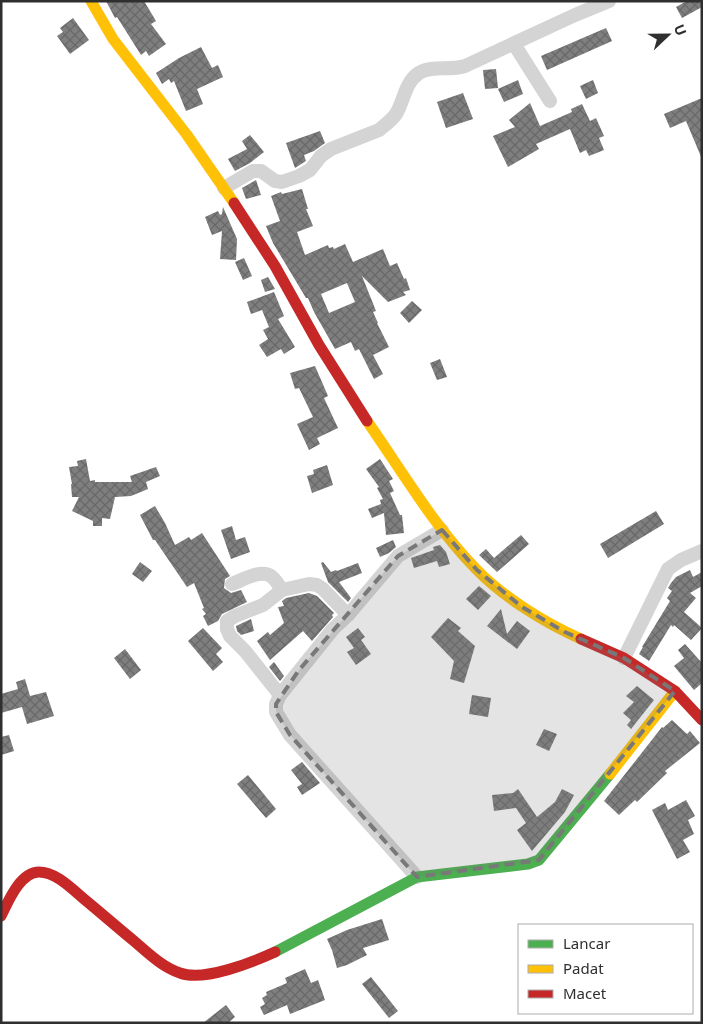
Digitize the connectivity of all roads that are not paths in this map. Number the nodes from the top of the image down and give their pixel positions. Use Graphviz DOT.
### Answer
graph roads {
  1 [pos="91,1"];
  2 [pos="609,1"];
  3 [pos="514,44"];
  4 [pos="550,101"];
  5 [pos="224,188"];
  6 [pos="442,530"];
  7 [pos="702,551"];
  8 [pos="232,584"];
  9 [pos="282,590"];
  10 [pos="348,615"];
  11 [pos="624,658"];
  12 [pos="675,691"];
  13 [pos="280,695"];
  14 [pos="702,720"];
  15 [pos="417,877"];
  16 [pos="1,916"];
  1 -- 5 [label="street"];
  2 -- 3 [label="street"];
  3 -- 4 [label="street"];
  3 -- 5 [label="street"];
  5 -- 6 [label="street"];
  6 -- 10 [label="street"];
  6 -- 11 [label="street"];
  7 -- 11 [label="street"];
  8 -- 9 [label="street"];
  9 -- 10 [label="street"];
  9 -- 13 [label="street"];
  10 -- 13 [label="street"];
  11 -- 12 [label="street"];
  12 -- 14 [label="street"];
  12 -- 15 [label="street"];
  13 -- 15 [label="street"];
  15 -- 16 [label="street"];
}
